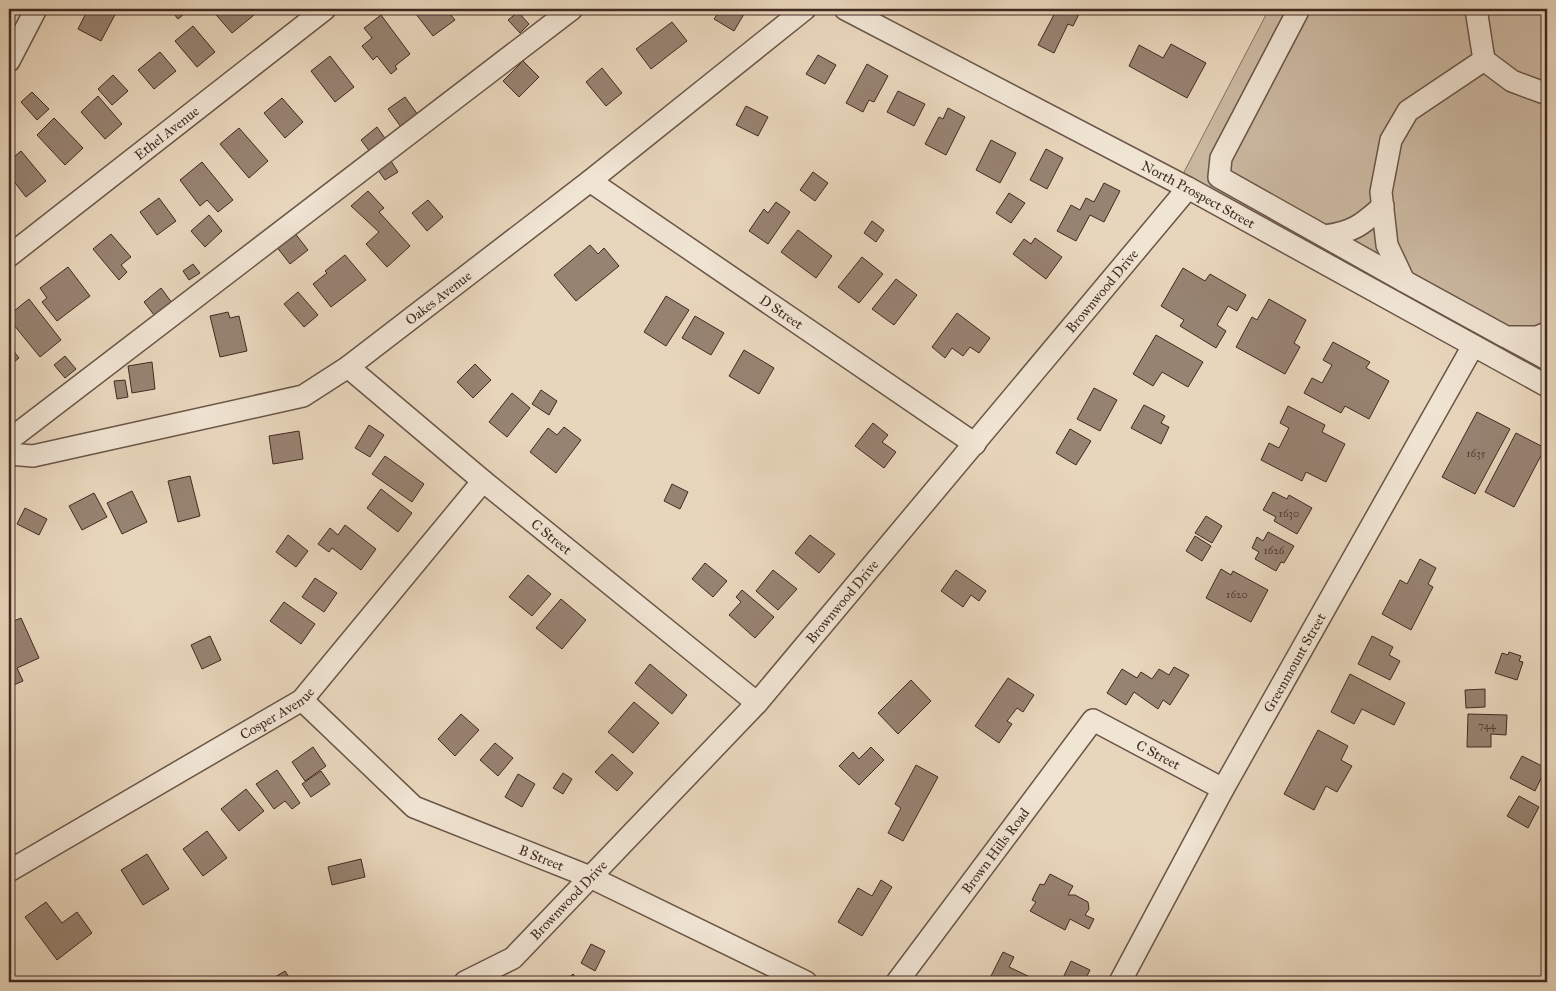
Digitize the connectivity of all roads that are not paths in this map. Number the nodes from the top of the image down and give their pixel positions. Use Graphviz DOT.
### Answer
graph roads {
  1 [pos="36,9"];
  2 [pos="325,9"];
  3 [pos="572,9"];
  4 [pos="805,9"];
  5 [pos="845,9"];
  6 [pos="1299,9"];
  7 [pos="1476,9"];
  8 [pos="1484,60"];
  9 [pos="9,61"];
  10 [pos="1547,94"];
  11 [pos="590,181"];
  12 [pos="1188,188"];
  13 [pos="1382,206"];
  14 [pos="1325,236"];
  15 [pos="9,256"];
  16 [pos="1404,281"];
  17 [pos="1547,333"];
  18 [pos="1506,337"];
  19 [pos="1473,346"];
  20 [pos="1547,358"];
  21 [pos="348,367"];
  22 [pos="1547,386"];
  23 [pos="9,440"];
  24 [pos="975,444"];
  25 [pos="9,454"];
  26 [pos="483,481"];
  27 [pos="302,700"];
  28 [pos="757,703"];
  29 [pos="1093,720"];
  30 [pos="1223,788"];
  31 [pos="9,871"];
  32 [pos="590,877"];
  33 [pos="465,982"];
  34 [pos="806,982"];
  35 [pos="897,982"];
  36 [pos="1120,982"];
  1 -- 9 [label="street"];
  2 -- 15 [label="street, Ethel Avenue"];
  3 -- 23 [label="street"];
  4 -- 11 [label="street, Oakes Avenue"];
  5 -- 12 [label="street, North Prospect Street"];
  6 -- 14 [label="street"];
  7 -- 8 [label="street"];
  8 -- 10 [label="street"];
  8 -- 13 [label="street"];
  11 -- 21 [label="street, Oakes Avenue"];
  11 -- 24 [label="street, D Street"];
  12 -- 19 [label="street, North Prospect Street"];
  12 -- 24 [label="street, Brownwood Drive"];
  13 -- 14 [label="street"];
  13 -- 16 [label="street"];
  14 -- 16 [label="street"];
  16 -- 18 [label="street"];
  17 -- 18 [label="street"];
  18 -- 20 [label="street"];
  19 -- 22 [label="street, North Prospect Street"];
  19 -- 30 [label="street, Greenmount Street"];
  21 -- 25 [label="street, Oakes Avenue"];
  21 -- 26 [label="street, C Street"];
  24 -- 28 [label="street, Brownwood Drive"];
  26 -- 27 [label="street, Cosper Avenue"];
  26 -- 28 [label="street, C Street"];
  27 -- 31 [label="street, Cosper Avenue"];
  27 -- 32 [label="street, B Street"];
  28 -- 32 [label="street, Brownwood Drive"];
  29 -- 30 [label="street, C Street"];
  29 -- 35 [label="street, Brown Hills Road"];
  30 -- 36 [label="street, Greenmount Street"];
  32 -- 33 [label="street, Brownwood Drive"];
  32 -- 34 [label="street, B Street"];
}
